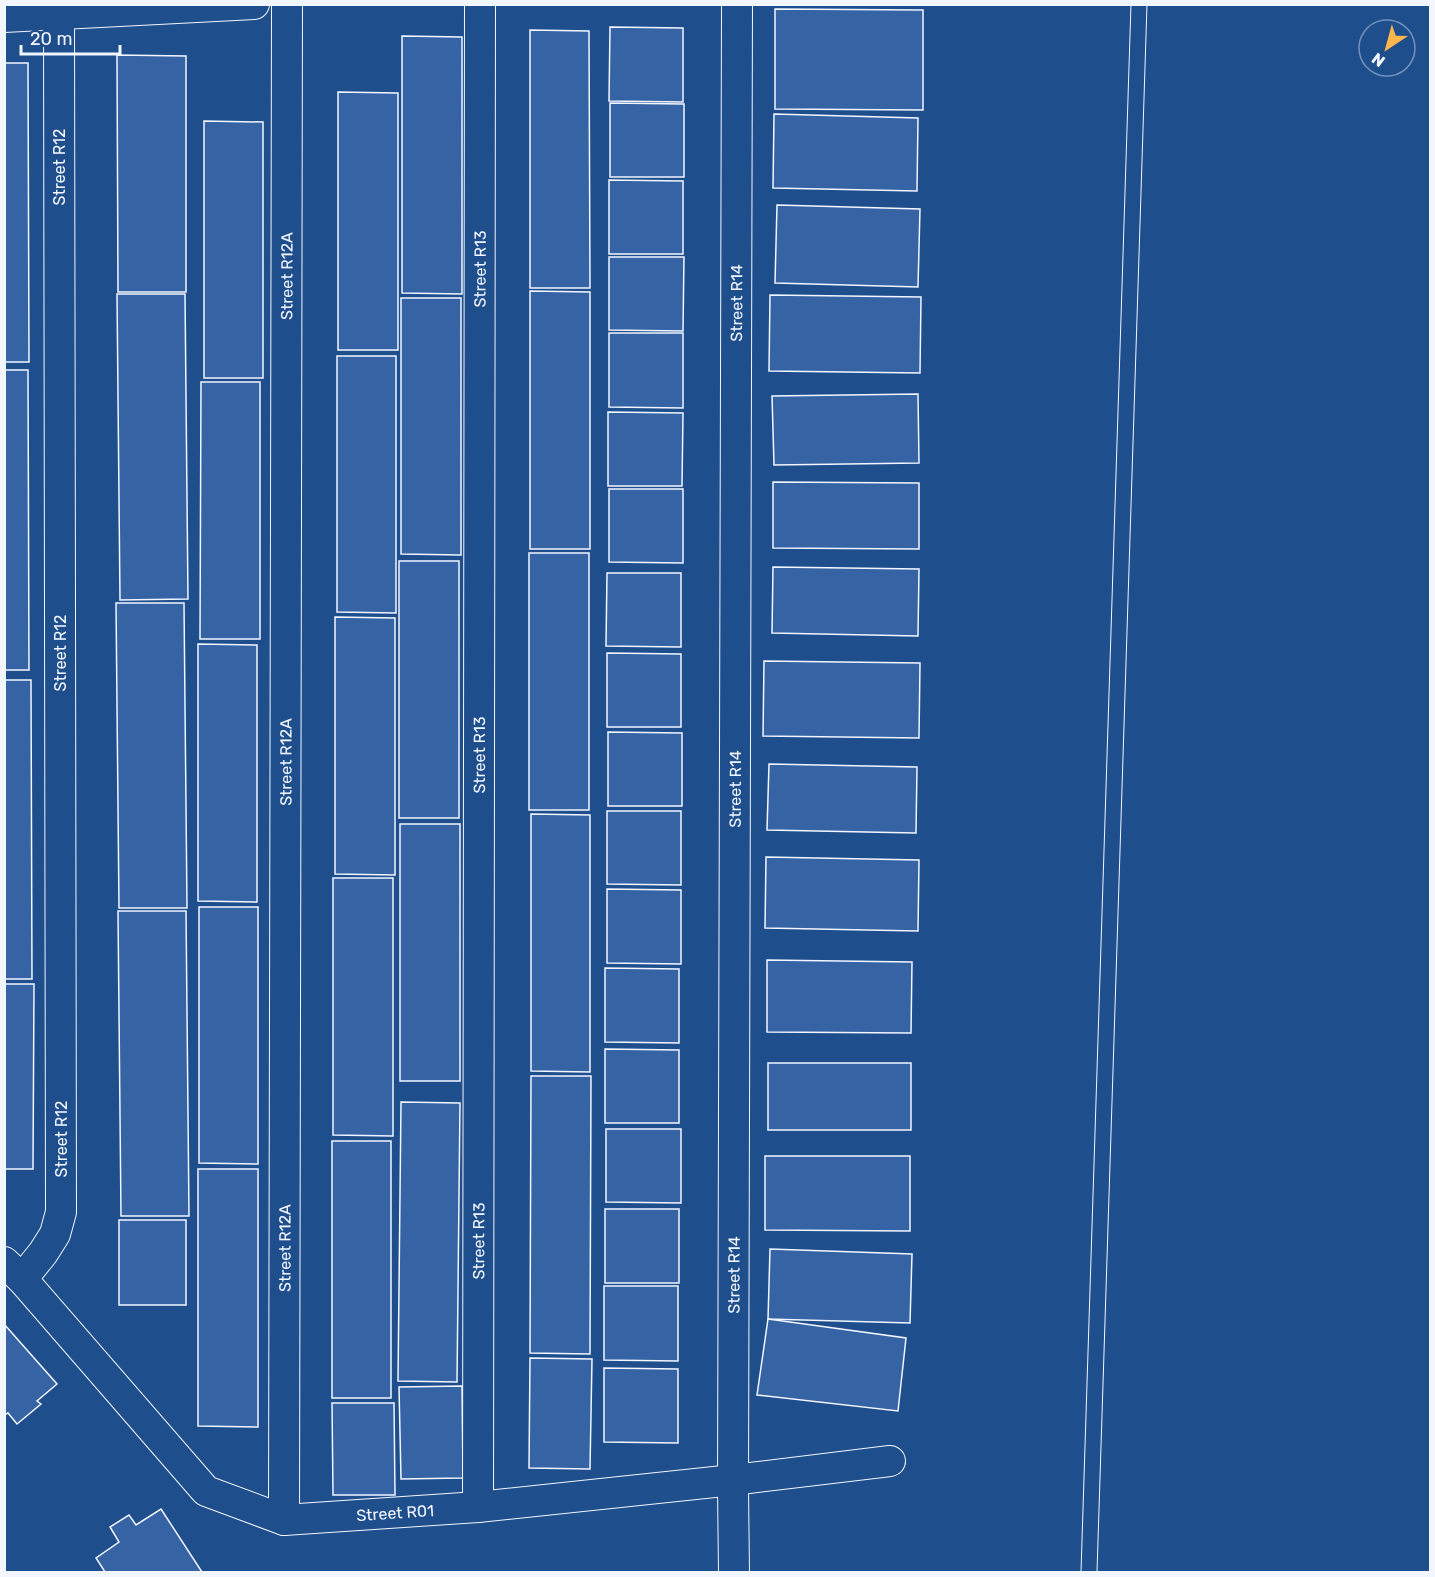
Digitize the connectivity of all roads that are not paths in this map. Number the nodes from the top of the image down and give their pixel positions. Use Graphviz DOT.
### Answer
graph roads {
  1 [pos="254,4"];
  2 [pos="287,4"];
  3 [pos="480,4"];
  4 [pos="737,4"];
  5 [pos="1139,4"];
  6 [pos="59,14"];
  7 [pos="4,17"];
  8 [pos="13,1270"];
  9 [pos="890,1461"];
  10 [pos="733,1480"];
  11 [pos="478,1507"];
  12 [pos="284,1520"];
  13 [pos="734,1572"];
  14 [pos="1089,1572"];
  1 -- 6 [label="street"];
  2 -- 12 [label="street, Street R12A"];
  3 -- 11 [label="street, Street R13"];
  4 -- 10 [label="street, Street R14"];
  5 -- 14 [label="lane"];
  6 -- 7 [label="street"];
  6 -- 8 [label="street, Street R12"];
  8 -- 12 [label="street, Street R01"];
  9 -- 10 [label="street, Street R01"];
  10 -- 11 [label="street, Street R01"];
  10 -- 13 [label="street, Street R14"];
  11 -- 12 [label="street, Street R01"];
}
